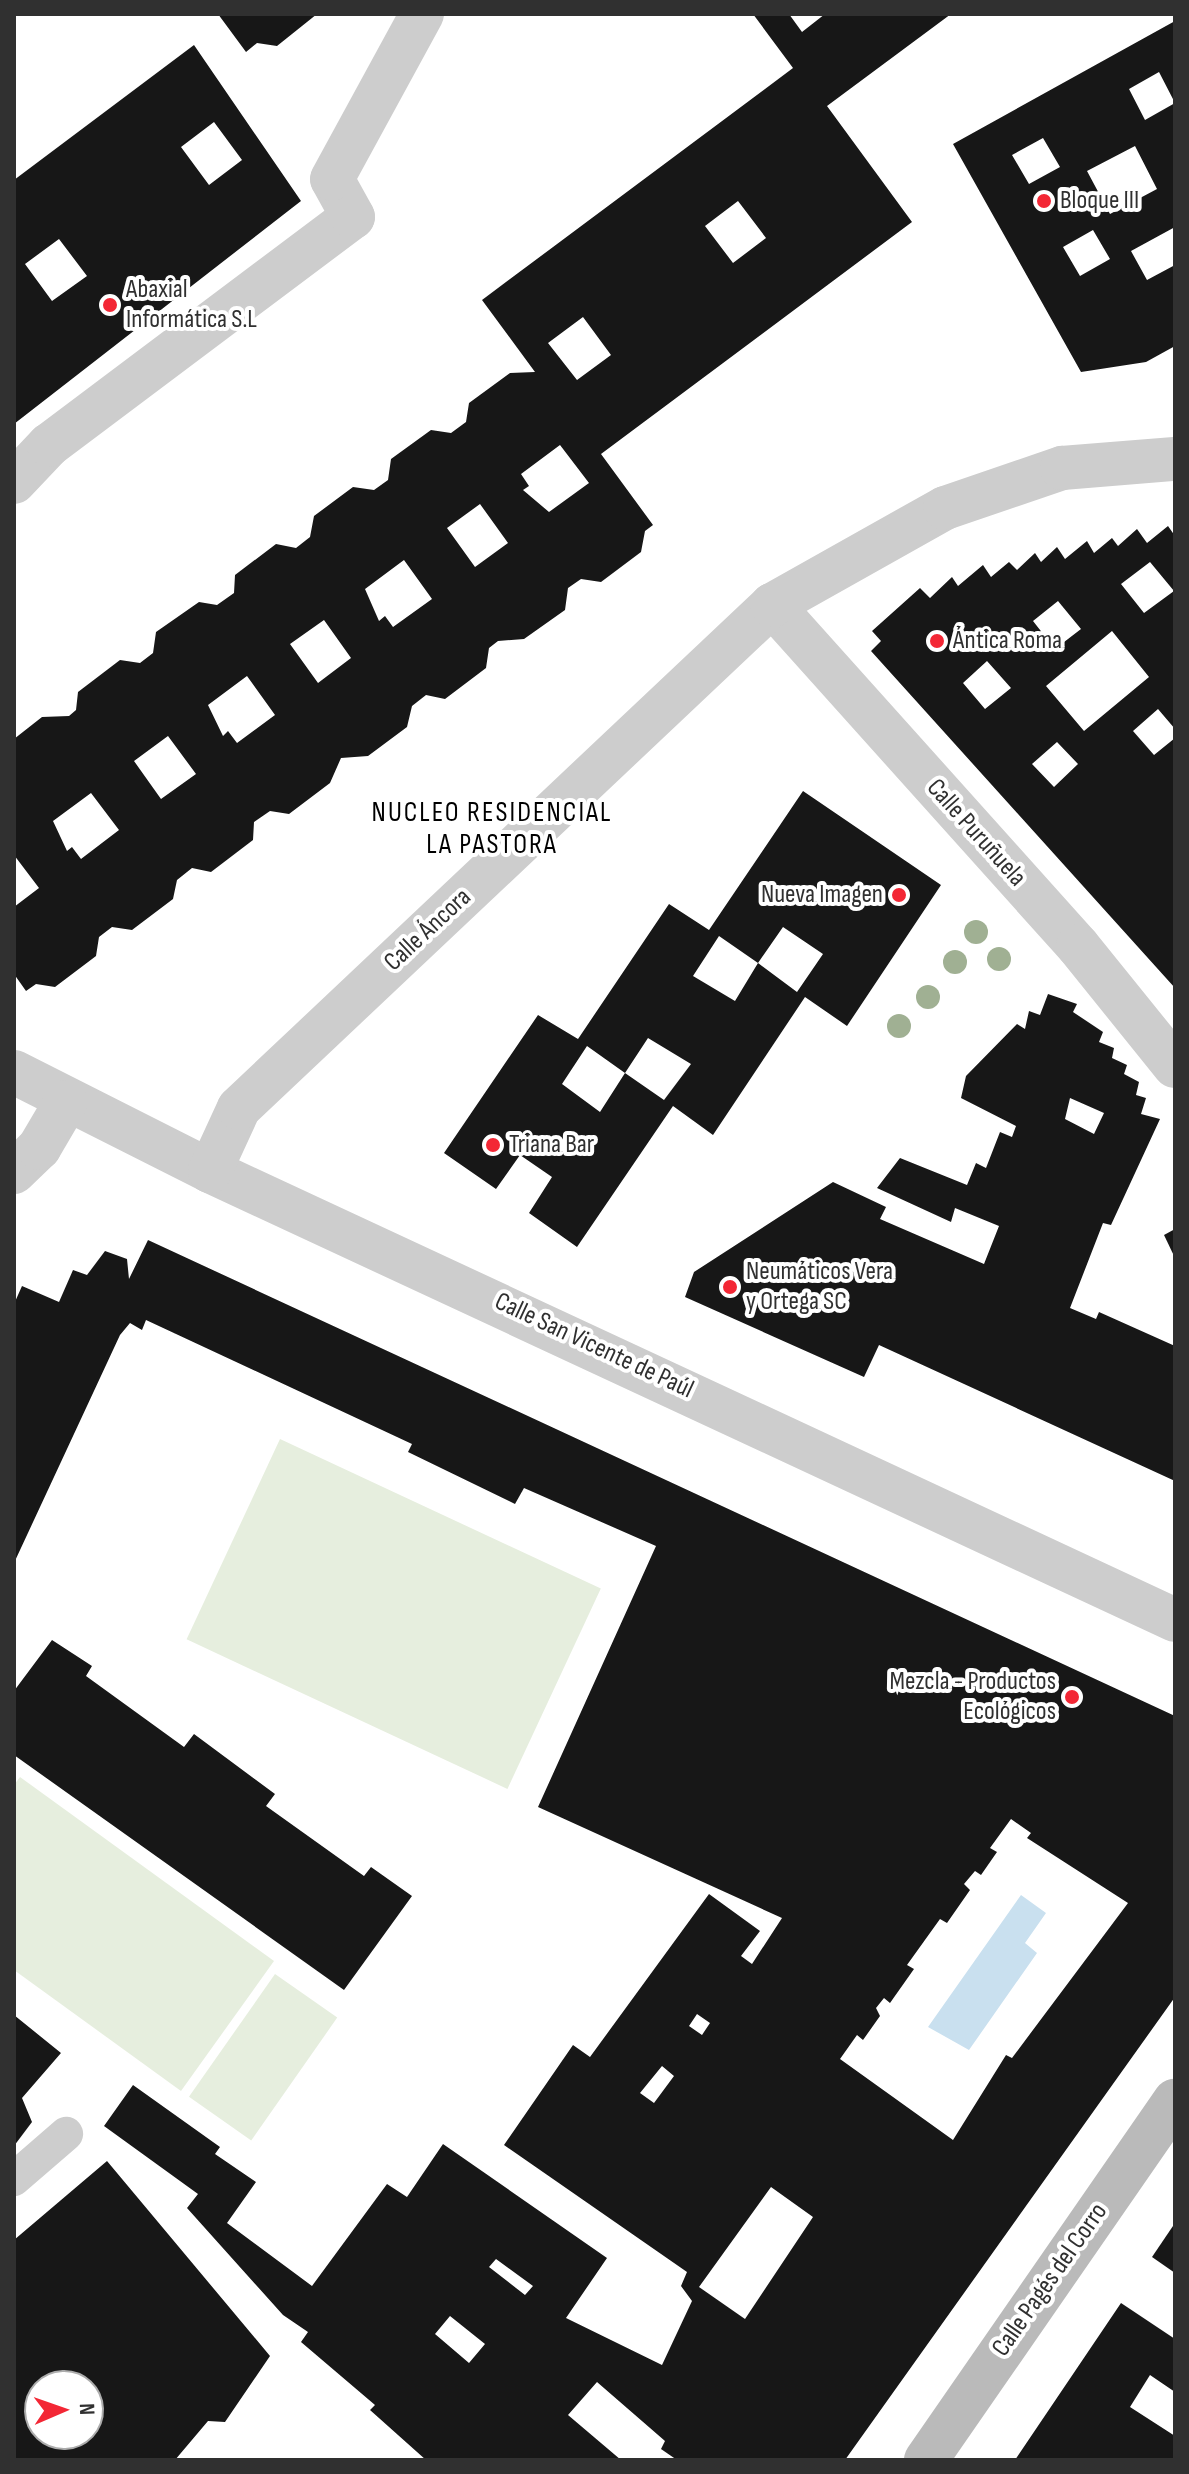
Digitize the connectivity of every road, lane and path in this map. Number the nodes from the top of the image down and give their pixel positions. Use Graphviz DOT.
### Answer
graph roads {
  1 [pos="422,14"];
  2 [pos="1175,459"];
  3 [pos="14,482"];
  4 [pos="772,605"];
  5 [pos="1175,1066"];
  6 [pos="14,1072"];
  7 [pos="66,1102"];
  8 [pos="210,1171"];
  9 [pos="14,1172"];
  10 [pos="1175,1620"];
  11 [pos="1175,2101"];
  12 [pos="66,2134"];
  13 [pos="14,2179"];
  14 [pos="926,2460"];
  1 -- 3 [label="street"];
  2 -- 4 [label="street, Calle Áncora"];
  4 -- 5 [label="street, Calle Puruñuela"];
  4 -- 8 [label="street, Calle Áncora"];
  6 -- 7 [label="street, Calle San Vicente de Paúl"];
  7 -- 8 [label="street, Calle San Vicente de Paúl"];
  7 -- 9 [label="street"];
  8 -- 10 [label="street, Calle San Vicente de Paúl"];
  11 -- 14 [label="main road, Calle Pagés del Corro"];
  12 -- 13 [label="lane"];
}
